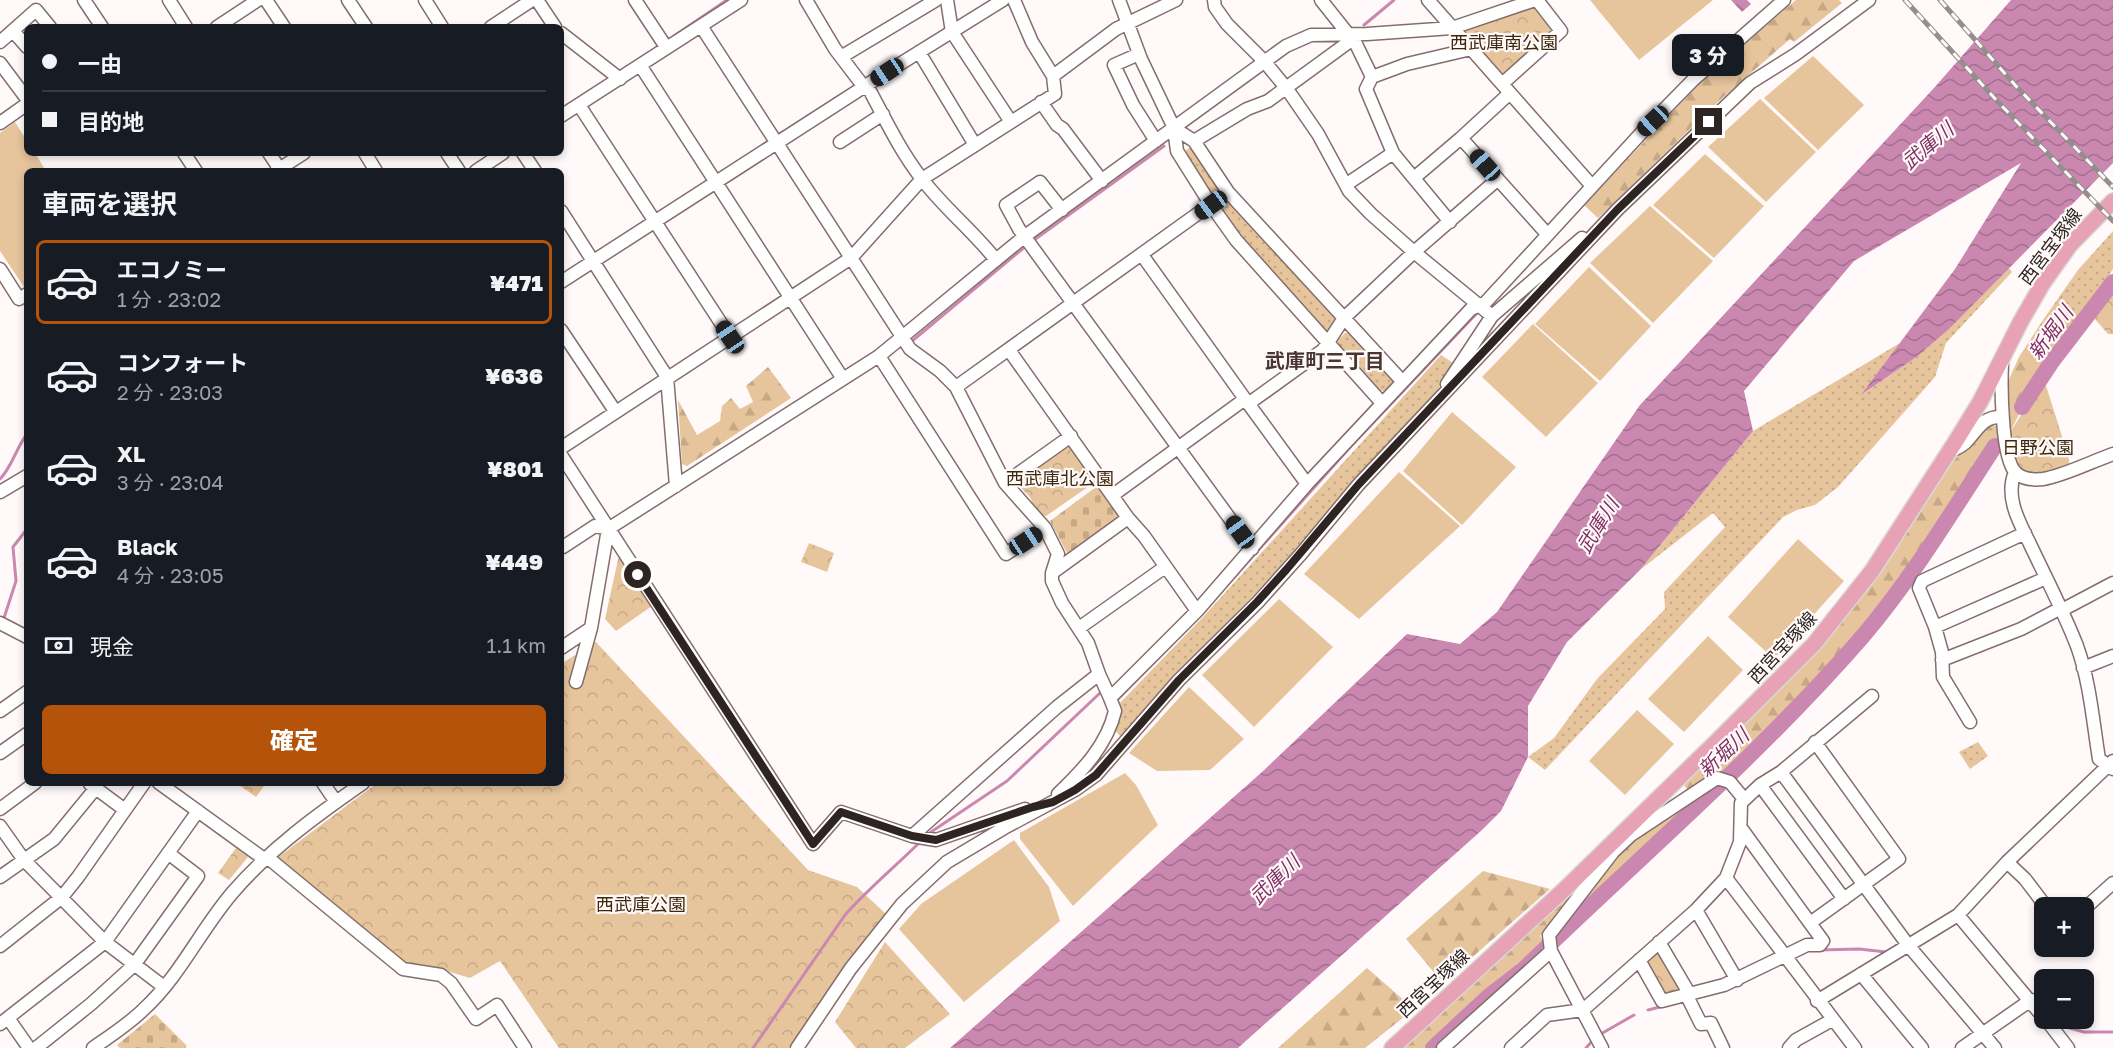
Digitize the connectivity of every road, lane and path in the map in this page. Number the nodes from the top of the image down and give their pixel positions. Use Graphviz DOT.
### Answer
graph roads {
  1 [pos="84,0"];
  2 [pos="169,0"];
  3 [pos="258,0"];
  4 [pos="266,0"];
  5 [pos="348,0"];
  6 [pos="425,0"];
  7 [pos="532,0"];
  8 [pos="537,0"];
  9 [pos="635,0"];
  10 [pos="741,0"];
  11 [pos="806,0"];
  12 [pos="936,0"];
  13 [pos="947,0"];
  14 [pos="1003,0"];
  15 [pos="1014,0"];
  16 [pos="1119,0"];
  17 [pos="1176,0"];
  18 [pos="1214,0"];
  19 [pos="1321,0"];
  20 [pos="1428,0"];
  21 [pos="1536,0"];
  22 [pos="1763,0"];
  23 [pos="1784,0"];
  24 [pos="1869,0"];
  25 [pos="726,4"];
  26 [pos="1772,10"];
  27 [pos="1127,23"];
  28 [pos="48,24"];
  29 [pos="100,24"];
  30 [pos="184,24"];
  31 [pos="222,24"];
  32 [pos="282,24"];
  33 [pos="364,24"];
  34 [pos="440,24"];
  35 [pos="495,24"];
  36 [pos="553,24"];
  37 [pos="700,26"];
  38 [pos="1452,28"];
  39 [pos="13,31"];
  40 [pos="952,32"];
  41 [pos="564,35"];
  42 [pos="1351,37"];
  43 [pos="0,42"];
  44 [pos="24,44"];
  45 [pos="666,47"];
  46 [pos="1471,49"];
  47 [pos="919,52"];
  48 [pos="1139,54"];
  49 [pos="841,57"];
  50 [pos="1264,61"];
  51 [pos="0,63"];
  52 [pos="640,65"];
  53 [pos="1053,76"];
  54 [pos="1372,77"];
  55 [pos="620,79"];
  56 [pos="864,87"];
  57 [pos="1287,89"];
  58 [pos="1506,89"];
  59 [pos="24,95"];
  60 [pos="1041,102"];
  61 [pos="579,105"];
  62 [pos="24,106"];
  63 [pos="564,114"];
  64 [pos="883,114"];
  65 [pos="1,120"];
  66 [pos="1011,122"];
  67 [pos="1174,128"];
  68 [pos="1461,138"];
  69 [pos="1156,141"];
  70 [pos="1194,141"];
  71 [pos="840,142"];
  72 [pos="777,143"];
  73 [pos="975,145"];
  74 [pos="1393,153"];
  75 [pos="300,156"];
  76 [pos="498,156"];
  77 [pos="282,168"];
  78 [pos="480,168"];
  79 [pos="1414,178"];
  80 [pos="922,179"];
  81 [pos="1498,179"];
  82 [pos="1102,181"];
  83 [pos="716,183"];
  84 [pos="1347,184"];
  85 [pos="1592,186"];
  86 [pos="1228,192"];
  87 [pos="2113,200"];
  88 [pos="1211,205"];
  89 [pos="1618,209"];
  90 [pos="1062,210"];
  91 [pos="564,216"];
  92 [pos="655,221"];
  93 [pos="1450,222"];
  94 [pos="1547,234"];
  95 [pos="1024,236"];
  96 [pos="1414,252"];
  97 [pos="1142,255"];
  98 [pos="851,258"];
  99 [pos="996,260"];
  100 [pos="594,261"];
  101 [pos="0,270"];
  102 [pos="564,280"];
  103 [pos="24,296"];
  104 [pos="790,298"];
  105 [pos="1074,303"];
  106 [pos="1479,306"];
  107 [pos="1492,316"];
  108 [pos="1344,318"];
  109 [pos="564,334"];
  110 [pos="730,337"];
  111 [pos="903,337"];
  112 [pos="1328,343"];
  113 [pos="1009,350"];
  114 [pos="879,356"];
  115 [pos="2002,362"];
  116 [pos="667,377"];
  117 [pos="843,379"];
  118 [pos="1402,381"];
  119 [pos="956,387"];
  120 [pos="1247,401"];
  121 [pos="1382,403"];
  122 [pos="1437,403"];
  123 [pos="615,411"];
  124 [pos="2002,417"];
  125 [pos="1071,436"];
  126 [pos="564,446"];
  127 [pos="1179,448"];
  128 [pos="1948,453"];
  129 [pos="2113,454"];
  130 [pos="564,460"];
  131 [pos="2015,472"];
  132 [pos="24,478"];
  133 [pos="1005,483"];
  134 [pos="1307,484"];
  135 [pos="676,486"];
  136 [pos="0,492"];
  137 [pos="1113,495"];
  138 [pos="1128,518"];
  139 [pos="1045,528"];
  140 [pos="608,529"];
  141 [pos="2025,533"];
  142 [pos="564,546"];
  143 [pos="1252,549"];
  144 [pos="1165,567"];
  145 [pos="1052,573"];
  146 [pos="2046,578"];
  147 [pos="2113,583"];
  148 [pos="2062,609"];
  149 [pos="1197,611"];
  150 [pos="0,623"];
  151 [pos="1935,627"];
  152 [pos="591,628"];
  153 [pos="1079,628"];
  154 [pos="24,633"];
  155 [pos="564,646"];
  156 [pos="2113,656"];
  157 [pos="1942,660"];
  158 [pos="2083,668"];
  159 [pos="1099,674"];
  160 [pos="576,682"];
  161 [pos="24,694"];
  162 [pos="1872,696"];
  163 [pos="1110,698"];
  164 [pos="0,711"];
  165 [pos="1970,722"];
  166 [pos="24,736"];
  167 [pos="1815,742"];
  168 [pos="0,753"];
  169 [pos="2111,765"];
  170 [pos="1781,771"];
  171 [pos="1760,785"];
  172 [pos="31,786"];
  173 [pos="92,786"];
  174 [pos="142,786"];
  175 [pos="163,786"];
  176 [pos="325,786"];
  177 [pos="359,786"];
  178 [pos="1744,799"];
  179 [pos="336,802"];
  180 [pos="1053,802"];
  181 [pos="0,809"];
  182 [pos="125,810"];
  183 [pos="198,811"];
  184 [pos="0,826"];
  185 [pos="1741,828"];
  186 [pos="1628,832"];
  187 [pos="912,836"];
  188 [pos="168,853"];
  189 [pos="266,858"];
  190 [pos="24,860"];
  191 [pos="2007,862"];
  192 [pos="0,877"];
  193 [pos="1726,878"];
  194 [pos="2113,883"];
  195 [pos="1864,885"];
  196 [pos="62,897"];
  197 [pos="2039,897"];
  198 [pos="1844,899"];
  199 [pos="2094,900"];
  200 [pos="1696,910"];
  201 [pos="1958,915"];
  202 [pos="1810,923"];
  203 [pos="105,942"];
  204 [pos="1659,942"];
  205 [pos="1908,945"];
  206 [pos="0,946"];
  207 [pos="1550,946"];
  208 [pos="1784,956"];
  209 [pos="1639,960"];
  210 [pos="134,965"];
  211 [pos="1861,974"];
  212 [pos="1737,980"];
  213 [pos="164,987"];
  214 [pos="1687,994"];
  215 [pos="2031,1000"];
  216 [pos="1817,1001"];
  217 [pos="2034,1004"];
  218 [pos="1582,1010"];
  219 [pos="4,1021"];
  220 [pos="1830,1021"];
  221 [pos="2053,1029"];
  222 [pos="1983,1033"];
  223 [pos="29,1048"];
  224 [pos="36,1048"];
  225 [pos="93,1048"];
  226 [pos="525,1048"];
  227 [pos="797,1048"];
  228 [pos="1392,1048"];
  229 [pos="1443,1048"];
  230 [pos="1511,1048"];
  231 [pos="1602,1048"];
  232 [pos="1724,1048"];
  233 [pos="1789,1048"];
  234 [pos="1855,1048"];
  235 [pos="1922,1048"];
  236 [pos="1962,1048"];
  237 [pos="1995,1048"];
  238 [pos="2068,1048"];
  1 -- 29 [label="street"];
  2 -- 30 [label="street"];
  3 -- 31 [label="street"];
  4 -- 32 [label="street"];
  5 -- 33 [label="street"];
  6 -- 34 [label="street"];
  7 -- 35 [label="street"];
  8 -- 36 [label="street"];
  9 -- 45 [label="street"];
  10 -- 25 [label="street"];
  11 -- 49 [label="street"];
  12 -- 49 [label="street"];
  13 -- 40 [label="street"];
  14 -- 40 [label="street"];
  15 -- 53 [label="street"];
  16 -- 27 [label="street"];
  17 -- 27 [label="street"];
  18 -- 50 [label="street"];
  19 -- 42 [label="street"];
  20 -- 38 [label="street"];
  21 -- 38 [label="street"];
  21 -- 58 [label="street"];
  22 -- 26 [label="street"];
  23 -- 26 [label="street"];
  24 -- 89 [label="street"];
  25 -- 37 [label="street"];
  26 -- 85 [label="street"];
  27 -- 48 [label="street"];
  27 -- 53 [label="street"];
  28 -- 39 [label="street"];
  37 -- 45 [label="street"];
  37 -- 72 [label="street"];
  38 -- 42 [label="street"];
  38 -- 46 [label="street"];
  39 -- 43 [label="street"];
  39 -- 44 [label="street"];
  40 -- 47 [label="street"];
  40 -- 66 [label="street"];
  41 -- 55 [label="street"];
  42 -- 50 [label="street"];
  42 -- 54 [label="street"];
  42 -- 57 [label="street"];
  45 -- 52 [label="street"];
  46 -- 54 [label="street"];
  46 -- 58 [label="street"];
  47 -- 56 [label="street"];
  47 -- 73 [label="street"];
  48 -- 67 [label="street"];
  48 -- 69 [label="street"];
  49 -- 56 [label="street"];
  50 -- 57 [label="street"];
  50 -- 67 [label="street"];
  51 -- 59 [label="street"];
  52 -- 55 [label="street"];
  52 -- 83 [label="street"];
  53 -- 60 [label="street"];
  54 -- 74 [label="street"];
  55 -- 61 [label="street"];
  56 -- 64 [label="street"];
  56 -- 72 [label="street"];
  57 -- 70 [label="street"];
  57 -- 84 [label="street"];
  58 -- 68 [label="street"];
  58 -- 85 [label="street"];
  60 -- 66 [label="street"];
  60 -- 82 [label="street"];
  61 -- 63 [label="street"];
  61 -- 92 [label="street"];
  62 -- 65 [label="street"];
  64 -- 71 [label="street"];
  64 -- 80 [label="street"];
  66 -- 73 [label="street"];
  67 -- 69 [label="street"];
  67 -- 70 [label="street"];
  67 -- 88 [label="street"];
  68 -- 79 [label="street"];
  68 -- 81 [label="street"];
  69 -- 82 [label="street"];
  70 -- 86 [label="street"];
  72 -- 83 [label="street"];
  72 -- 98 [label="street"];
  73 -- 80 [label="street"];
  74 -- 79 [label="street"];
  74 -- 84 [label="street"];
  75 -- 77 [label="street"];
  76 -- 78 [label="street"];
  79 -- 93 [label="street"];
  80 -- 98 [label="street"];
  80 -- 99 [label="street"];
  81 -- 93 [label="street"];
  81 -- 94 [label="street"];
  82 -- 90 [label="street"];
  83 -- 92 [label="street"];
  83 -- 104 [label="street"];
  84 -- 96 [label="street"];
  85 -- 94 [label="street"];
  86 -- 88 [label="street"];
  86 -- 108 [label="street"];
  87 -- 115 [label="main road, 西宮宝塚線"];
  88 -- 97 [label="street"];
  88 -- 112 [label="street"];
  89 -- 107 [label="street"];
  89 -- 122 [label="street"];
  90 -- 95 [label="street"];
  90 -- 95 [label="street"];
  91 -- 100 [label="street"];
  92 -- 100 [label="street"];
  92 -- 110 [label="street"];
  93 -- 96 [label="street"];
  94 -- 106 [label="street"];
  95 -- 99 [label="street"];
  95 -- 105 [label="street"];
  96 -- 106 [label="street"];
  96 -- 108 [label="street"];
  97 -- 105 [label="street"];
  97 -- 120 [label="street"];
  98 -- 104 [label="street"];
  98 -- 111 [label="street"];
  99 -- 111 [label="street"];
  100 -- 102 [label="street"];
  100 -- 116 [label="street"];
  101 -- 103 [label="street"];
  104 -- 110 [label="street"];
  104 -- 117 [label="street"];
  105 -- 113 [label="street"];
  105 -- 127 [label="street"];
  106 -- 107 [label="street"];
  106 -- 118 [label="street"];
  107 -- 122 [label="street"];
  108 -- 112 [label="street"];
  108 -- 118 [label="street"];
  109 -- 123 [label="street"];
  110 -- 116 [label="street"];
  111 -- 114 [label="street"];
  111 -- 119 [label="street"];
  112 -- 120 [label="street"];
  112 -- 121 [label="street"];
  113 -- 119 [label="street"];
  113 -- 125 [label="street"];
  114 -- 117 [label="street"];
  114 -- 139 [label="street"];
  115 -- 124 [label="street"];
  115 -- 128 [label="main road, 西宮宝塚線"];
  116 -- 123 [label="street"];
  116 -- 135 [label="street"];
  117 -- 135 [label="street"];
  118 -- 121 [label="street"];
  119 -- 133 [label="street"];
  120 -- 127 [label="street"];
  120 -- 134 [label="street"];
  121 -- 134 [label="street"];
  122 -- 180 [label="street"];
  123 -- 126 [label="street"];
  124 -- 128 [label="street"];
  124 -- 131 [label="street"];
  125 -- 133 [label="street"];
  125 -- 137 [label="street"];
  127 -- 137 [label="street"];
  127 -- 143 [label="street"];
  128 -- 186 [label="main road, 西宮宝塚線"];
  129 -- 131 [label="street"];
  130 -- 140 [label="street"];
  131 -- 141 [label="street"];
  132 -- 136 [label="street"];
  133 -- 139 [label="street"];
  134 -- 143 [label="street"];
  135 -- 140 [label="street"];
  137 -- 138 [label="street"];
  138 -- 144 [label="street"];
  138 -- 145 [label="street"];
  139 -- 145 [label="street"];
  140 -- 142 [label="street"];
  140 -- 152 [label="street"];
  140 -- 187 [label="street"];
  141 -- 146 [label="street"];
  141 -- 151 [label="street"];
  143 -- 149 [label="street"];
  144 -- 149 [label="street"];
  144 -- 153 [label="street"];
  145 -- 153 [label="street"];
  146 -- 148 [label="street"];
  146 -- 151 [label="street"];
  147 -- 148 [label="street"];
  148 -- 157 [label="street"];
  148 -- 158 [label="street"];
  149 -- 163 [label="street"];
  150 -- 154 [label="street"];
  151 -- 157 [label="street"];
  152 -- 155 [label="street"];
  152 -- 160 [label="street"];
  153 -- 159 [label="street"];
  156 -- 158 [label="street"];
  157 -- 165 [label="street"];
  158 -- 169 [label="street"];
  159 -- 163 [label="street"];
  159 -- 187 [label="street"];
  161 -- 164 [label="street"];
  162 -- 167 [label="street"];
  163 -- 180 [label="street"];
  166 -- 168 [label="street"];
  167 -- 170 [label="street"];
  167 -- 195 [label="street"];
  169 -- 191 [label="street"];
  170 -- 171 [label="street"];
  170 -- 195 [label="street"];
  171 -- 178 [label="street"];
  171 -- 198 [label="street"];
  172 -- 181 [label="street"];
  173 -- 182 [label="street"];
  173 -- 190 [label="street"];
  174 -- 182 [label="street"];
  175 -- 183 [label="street"];
  176 -- 179 [label="street"];
  177 -- 179 [label="street"];
  178 -- 185 [label="street"];
  178 -- 186 [label="street"];
  179 -- 189 [label="street"];
  180 -- 187 [label="street"];
  180 -- 227 [label="street"];
  182 -- 196 [label="street"];
  183 -- 188 [label="street"];
  183 -- 189 [label="street"];
  184 -- 190 [label="street"];
  185 -- 193 [label="street"];
  185 -- 202 [label="street"];
  186 -- 207 [label="street"];
  186 -- 228 [label="main road, 西宮宝塚線"];
  188 -- 203 [label="street"];
  188 -- 210 [label="street"];
  189 -- 213 [label="street"];
  189 -- 226 [label="street"];
  190 -- 192 [label="street"];
  190 -- 196 [label="street"];
  191 -- 197 [label="street"];
  191 -- 201 [label="street"];
  193 -- 200 [label="street"];
  193 -- 208 [label="street"];
  194 -- 199 [label="street"];
  195 -- 198 [label="street"];
  195 -- 205 [label="street"];
  196 -- 203 [label="street"];
  196 -- 206 [label="street"];
  198 -- 202 [label="street"];
  200 -- 204 [label="street"];
  200 -- 212 [label="street"];
  201 -- 205 [label="street"];
  201 -- 215 [label="street"];
  202 -- 208 [label="street"];
  203 -- 210 [label="street"];
  203 -- 219 [label="street"];
  204 -- 209 [label="street"];
  204 -- 214 [label="street"];
  205 -- 211 [label="street"];
  205 -- 222 [label="street"];
  207 -- 218 [label="street"];
  207 -- 229 [label="street"];
  208 -- 212 [label="street"];
  208 -- 216 [label="street"];
  209 -- 214 [label="street"];
  209 -- 218 [label="street"];
  210 -- 213 [label="street"];
  210 -- 224 [label="street"];
  211 -- 216 [label="street"];
  211 -- 235 [label="street"];
  212 -- 214 [label="street"];
  213 -- 225 [label="street"];
  214 -- 232 [label="street"];
  215 -- 217 [label="street"];
  215 -- 222 [label="street"];
  216 -- 220 [label="street"];
  218 -- 230 [label="street"];
  218 -- 231 [label="street"];
  219 -- 223 [label="street"];
  220 -- 233 [label="street"];
  220 -- 234 [label="street"];
  221 -- 238 [label="street"];
  222 -- 236 [label="street"];
  222 -- 237 [label="street"];
}
